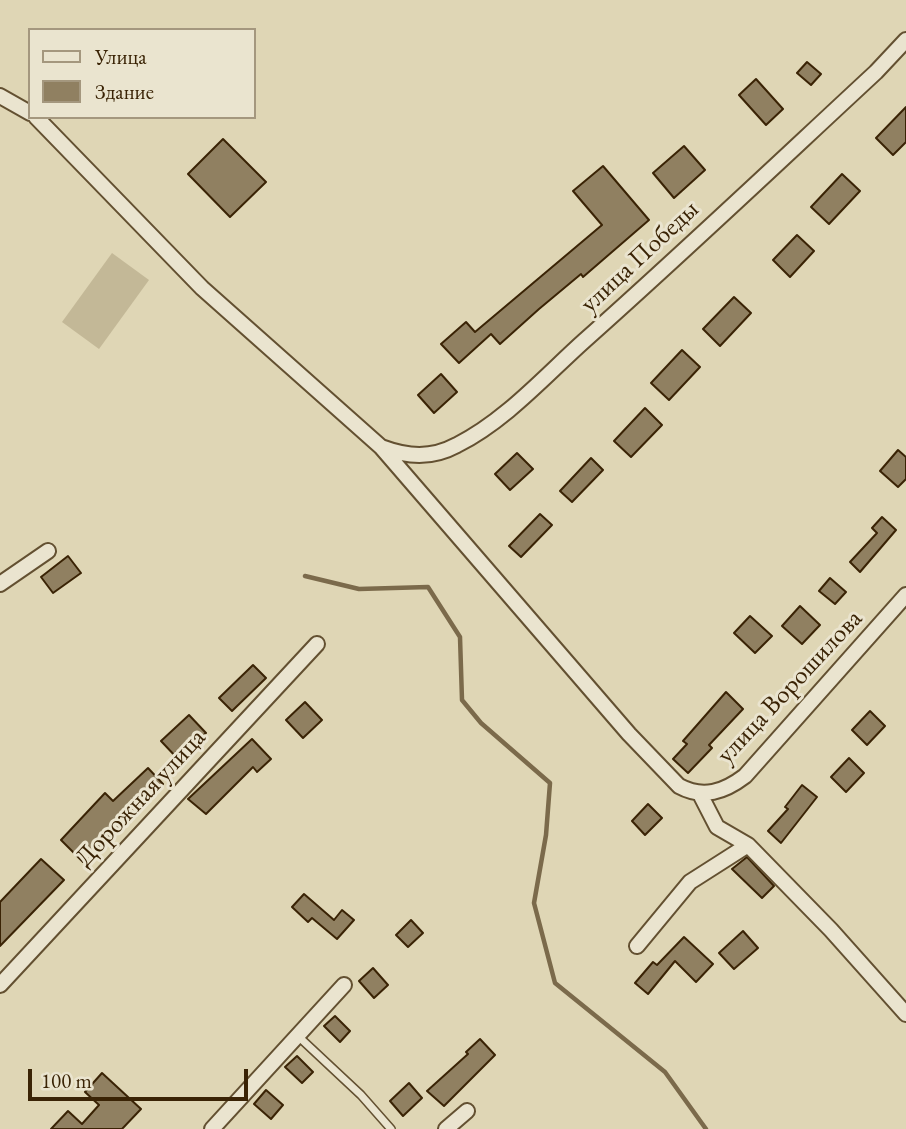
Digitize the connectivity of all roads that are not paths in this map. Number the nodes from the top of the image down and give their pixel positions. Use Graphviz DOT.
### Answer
graph roads {
  1 [pos="906,40"];
  2 [pos="0,96"];
  3 [pos="28,112"];
  4 [pos="38,119"];
  5 [pos="381,447"];
  6 [pos="48,551"];
  7 [pos="0,584"];
  8 [pos="906,595"];
  9 [pos="317,644"];
  10 [pos="700,794"];
  11 [pos="748,845"];
  12 [pos="637,946"];
  13 [pos="0,985"];
  14 [pos="344,985"];
  15 [pos="906,1014"];
  16 [pos="299,1037"];
  17 [pos="467,1111"];
  18 [pos="212,1129"];
  19 [pos="391,1129"];
  20 [pos="446,1129"];
  1 -- 5 [label="street, улица Победы"];
  2 -- 3 [label="street"];
  4 -- 5 [label="street"];
  5 -- 10 [label="street"];
  6 -- 7 [label="street"];
  8 -- 10 [label="street, улица Ворошилова"];
  9 -- 13 [label="street, Дорожная улица"];
  10 -- 11 [label="street"];
  11 -- 12 [label="street"];
  11 -- 15 [label="street"];
  14 -- 16 [label="street"];
  16 -- 18 [label="street"];
  16 -- 19 [label="lane"];
  17 -- 20 [label="street"];
}
